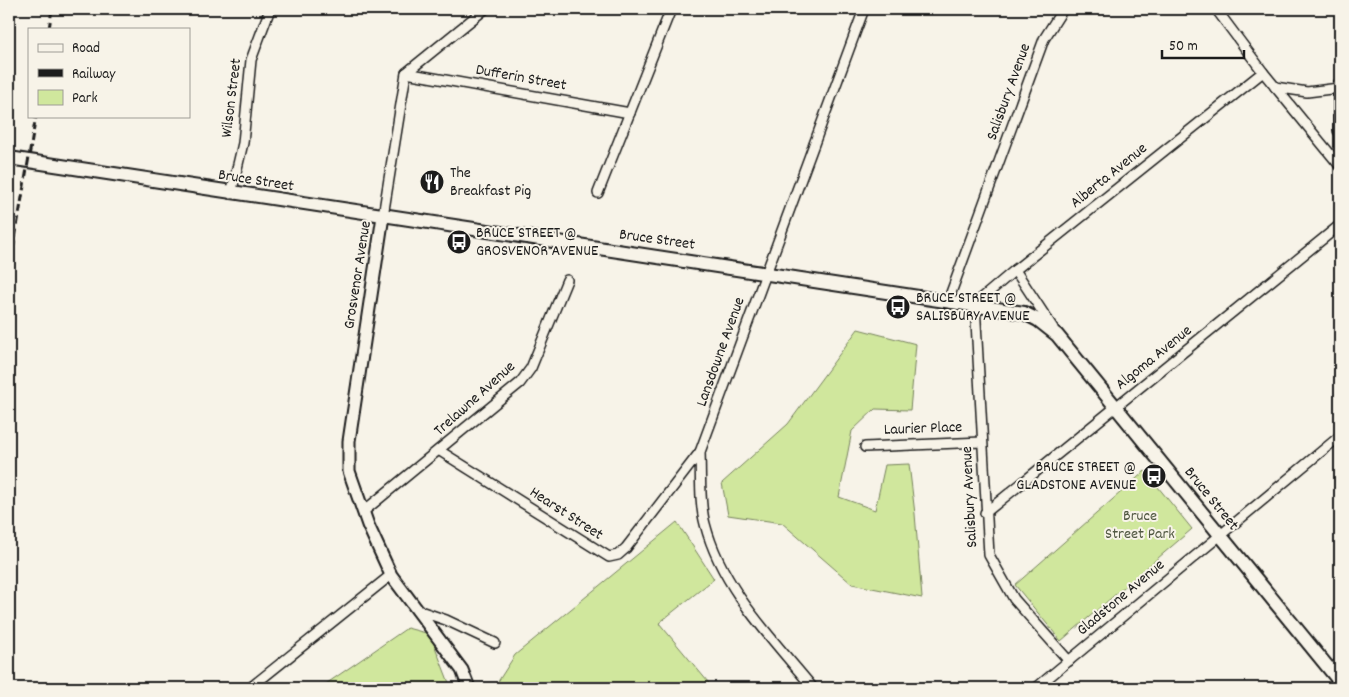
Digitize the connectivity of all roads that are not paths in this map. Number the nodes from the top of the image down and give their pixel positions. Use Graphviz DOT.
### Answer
graph roads {
  1 [pos="270,9"];
  2 [pos="485,9"];
  3 [pos="671,9"];
  4 [pos="864,9"];
  5 [pos="1061,9"];
  6 [pos="1216,9"];
  7 [pos="1262,72"];
  8 [pos="406,74"];
  9 [pos="1275,87"];
  10 [pos="1340,87"];
  11 [pos="630,113"];
  12 [pos="1340,130"];
  13 [pos="9,158"];
  14 [pos="1340,166"];
  15 [pos="598,193"];
  16 [pos="231,194"];
  17 [pos="383,216"];
  18 [pos="1340,225"];
  19 [pos="1015,270"];
  20 [pos="765,273"];
  21 [pos="567,280"];
  22 [pos="948,301"];
  23 [pos="975,304"];
  24 [pos="1057,335"];
  25 [pos="1117,408"];
  26 [pos="1340,436"];
  27 [pos="982,442"];
  28 [pos="865,447"];
  29 [pos="440,451"];
  30 [pos="700,452"];
  31 [pos="364,511"];
  32 [pos="986,513"];
  33 [pos="1219,535"];
  34 [pos="392,574"];
  35 [pos="416,610"];
  36 [pos="495,643"];
  37 [pos="1069,661"];
  38 [pos="1336,666"];
  39 [pos="1340,682"];
  40 [pos="250,688"];
  41 [pos="469,688"];
  42 [pos="813,688"];
  43 [pos="1036,688"];
  1 -- 16 [label="street, Wilson Street"];
  2 -- 8 [label="street"];
  3 -- 11 [label="street"];
  4 -- 20 [label="street, Lansdowne Avenue"];
  5 -- 22 [label="street, Salisbury Avenue"];
  6 -- 7 [label="street"];
  7 -- 9 [label="street"];
  7 -- 19 [label="street, Alberta Avenue"];
  8 -- 11 [label="street, Dufferin Street"];
  8 -- 17 [label="street, Grosvenor Avenue"];
  9 -- 10 [label="street"];
  9 -- 14 [label="street"];
  10 -- 12 [label="main road"];
  11 -- 15 [label="street"];
  13 -- 16 [label="main road, Bruce Street"];
  16 -- 17 [label="main road, Bruce Street"];
  17 -- 20 [label="main road, Bruce Street"];
  17 -- 31 [label="street, Grosvenor Avenue"];
  18 -- 25 [label="street, Algoma Avenue"];
  19 -- 23 [label="street, Alberta Avenue"];
  19 -- 24 [label="street, Bruce Street"];
  20 -- 22 [label="main road, Bruce Street"];
  20 -- 30 [label="street, Lansdowne Avenue"];
  21 -- 29 [label="street, Trelawne Avenue"];
  22 -- 23 [label="main road, Bruce Street"];
  23 -- 24 [label="main road, Bruce Street"];
  23 -- 27 [label="street, Salisbury Avenue"];
  24 -- 25 [label="main road, Bruce Street"];
  25 -- 32 [label="street, Algoma Avenue"];
  25 -- 33 [label="main road, Bruce Street"];
  26 -- 33 [label="street, Gladstone Avenue"];
  27 -- 28 [label="street, Laurier Place"];
  27 -- 32 [label="street, Salisbury Avenue"];
  29 -- 30 [label="street, Hearst Street"];
  29 -- 31 [label="street, Trelawne Avenue"];
  30 -- 42 [label="street, Lansdowne Avenue"];
  31 -- 34 [label="street, Grosvenor Avenue"];
  32 -- 37 [label="street, Salisbury Avenue"];
  33 -- 37 [label="street, Gladstone Avenue"];
  33 -- 38 [label="main road, Bruce Street"];
  34 -- 35 [label="street, Grosvenor Avenue"];
  34 -- 40 [label="street"];
  35 -- 36 [label="street"];
  35 -- 41 [label="street, Grosvenor Avenue"];
  37 -- 43 [label="street, Gladstone Avenue"];
  38 -- 39 [label="main road, Bruce Street"];
}
